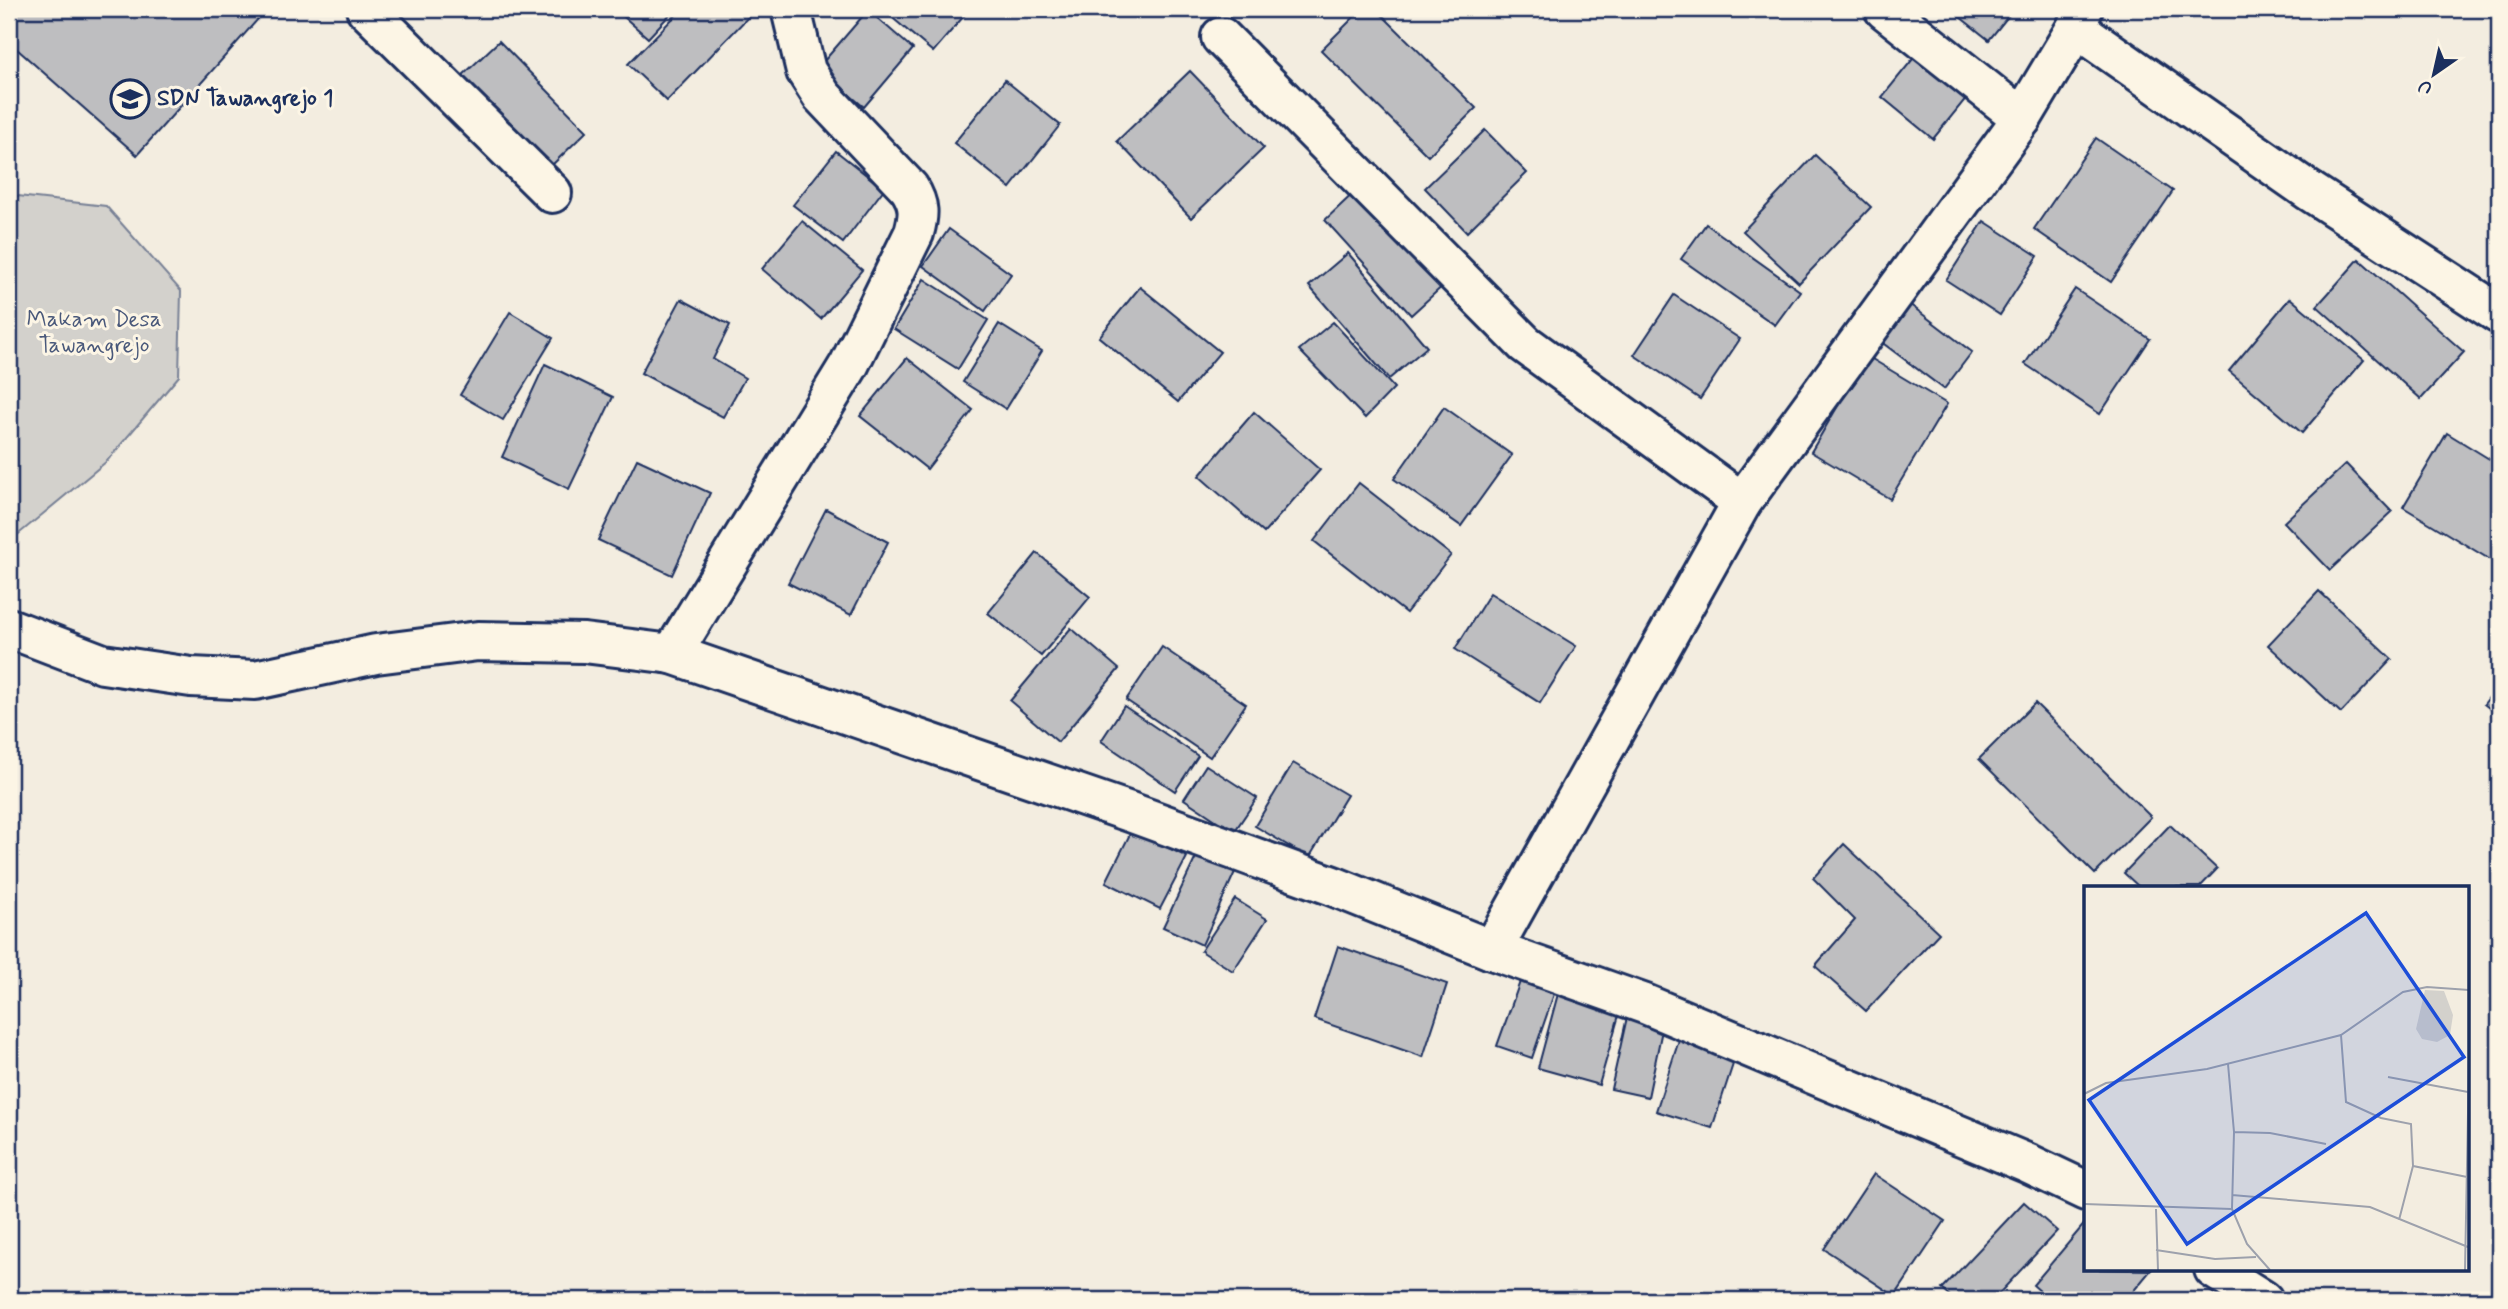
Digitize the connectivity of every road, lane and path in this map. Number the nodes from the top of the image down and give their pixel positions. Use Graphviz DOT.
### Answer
graph roads {
  1 [pos="366,9"];
  2 [pos="791,9"];
  3 [pos="1884,9"];
  4 [pos="2079,19"];
  5 [pos="1221,37"];
  6 [pos="2022,117"];
  7 [pos="552,193"];
  8 [pos="2499,314"];
  9 [pos="1742,502"];
  10 [pos="9,628"];
  11 [pos="672,654"];
  12 [pos="1492,950"];
  13 [pos="2084,1190"];
  14 [pos="2216,1270"];
  15 [pos="2263,1300"];
  1 -- 7 [label="street"];
  2 -- 11 [label="street"];
  3 -- 6 [label="street"];
  4 -- 6 [label="street"];
  4 -- 8 [label="street"];
  5 -- 9 [label="street"];
  6 -- 9 [label="street"];
  9 -- 12 [label="street"];
  10 -- 11 [label="street"];
  11 -- 12 [label="street"];
  12 -- 13 [label="street"];
  14 -- 15 [label="street"];
}
